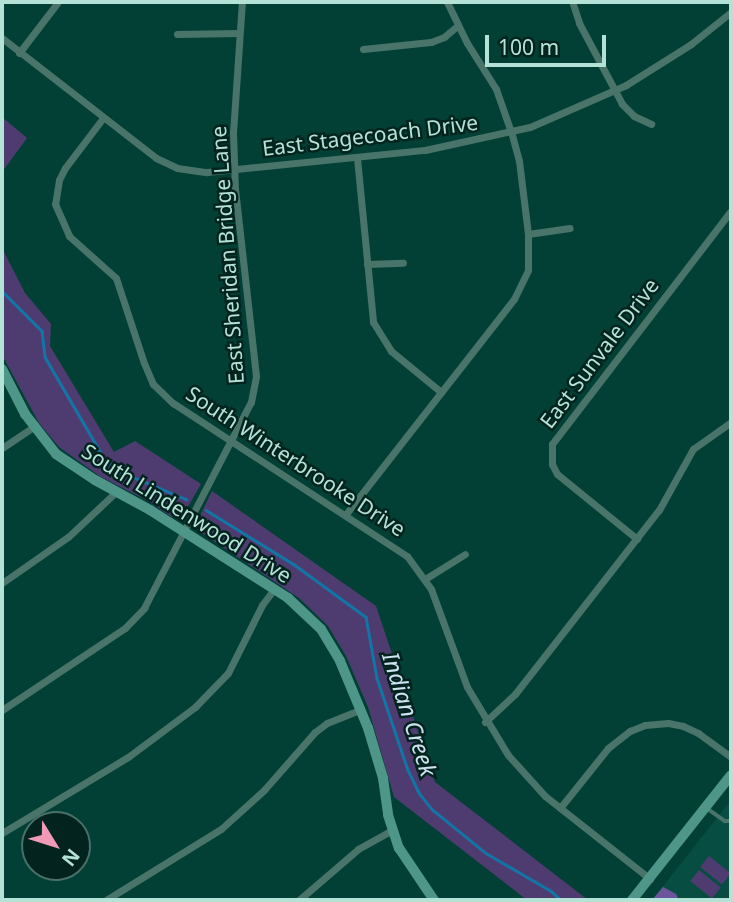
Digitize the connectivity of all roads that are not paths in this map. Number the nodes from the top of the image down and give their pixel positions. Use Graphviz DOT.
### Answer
graph roads {
  1 [pos="58,2"];
  2 [pos="242,2"];
  3 [pos="447,2"];
  4 [pos="573,4"];
  5 [pos="731,12"];
  6 [pos="457,26"];
  7 [pos="239,33"];
  8 [pos="177,34"];
  9 [pos="2,38"];
  10 [pos="363,49"];
  11 [pos="19,53"];
  12 [pos="615,91"];
  13 [pos="103,118"];
  14 [pos="651,124"];
  15 [pos="511,132"];
  16 [pos="357,158"];
  17 [pos="234,170"];
  18 [pos="731,211"];
  19 [pos="570,229"];
  20 [pos="528,234"];
  21 [pos="403,263"];
  22 [pos="367,264"];
  23 [pos="2,369"];
  24 [pos="441,392"];
  25 [pos="731,422"];
  26 [pos="33,427"];
  27 [pos="231,440"];
  28 [pos="2,448"];
  29 [pos="116,492"];
  30 [pos="346,514"];
  31 [pos="183,531"];
  32 [pos="637,539"];
  33 [pos="465,554"];
  34 [pos="425,579"];
  35 [pos="2,583"];
  36 [pos="274,589"];
  37 [pos="361,709"];
  38 [pos="2,710"];
  39 [pos="485,722"];
  40 [pos="731,757"];
  41 [pos="731,775"];
  42 [pos="560,808"];
  43 [pos="706,808"];
  44 [pos="731,821"];
  45 [pos="392,830"];
  46 [pos="2,833"];
  47 [pos="650,879"];
  48 [pos="106,900"];
  49 [pos="299,900"];
  50 [pos="434,900"];
  51 [pos="632,900"];
  1 -- 11 [label="street"];
  2 -- 7 [label="street, East Sheridan Bridge Lane"];
  3 -- 6 [label="street"];
  4 -- 12 [label="street"];
  5 -- 12 [label="street, East Stagecoach Drive"];
  6 -- 10 [label="street"];
  6 -- 15 [label="street"];
  7 -- 8 [label="street"];
  7 -- 17 [label="street, East Sheridan Bridge Lane"];
  9 -- 11 [label="street, East Stagecoach Drive"];
  11 -- 13 [label="street, East Stagecoach Drive"];
  12 -- 14 [label="street"];
  12 -- 15 [label="street, East Stagecoach Drive"];
  13 -- 17 [label="street, East Stagecoach Drive"];
  13 -- 27 [label="street, South Winterbrooke Drive"];
  15 -- 16 [label="street, East Stagecoach Drive"];
  15 -- 20 [label="street"];
  16 -- 17 [label="street, East Stagecoach Drive"];
  16 -- 22 [label="street"];
  17 -- 27 [label="street, East Sheridan Bridge Lane"];
  18 -- 32 [label="street, East Sunvale Drive"];
  19 -- 20 [label="street"];
  20 -- 24 [label="street"];
  21 -- 22 [label="street"];
  22 -- 24 [label="street"];
  23 -- 26 [label="street, South Lindenwood Drive"];
  24 -- 30 [label="street"];
  25 -- 32 [label="street"];
  26 -- 28 [label="street"];
  26 -- 29 [label="street, South Lindenwood Drive"];
  27 -- 30 [label="street, South Winterbrooke Drive"];
  27 -- 31 [label="street, East Sheridan Bridge Lane"];
  29 -- 31 [label="street, South Lindenwood Drive"];
  29 -- 35 [label="street"];
  30 -- 34 [label="street, South Winterbrooke Drive"];
  31 -- 36 [label="street, South Lindenwood Drive"];
  31 -- 38 [label="street, East Sheridan Bridge Lane"];
  32 -- 39 [label="street"];
  33 -- 34 [label="street"];
  34 -- 39 [label="street, South Winterbrooke Drive"];
  36 -- 37 [label="street, South Lindenwood Drive"];
  36 -- 46 [label="street"];
  37 -- 45 [label="street, South Lindenwood Drive"];
  37 -- 48 [label="street"];
  39 -- 42 [label="street, South Winterbrooke Drive"];
  40 -- 42 [label="street"];
  41 -- 43 [label="street"];
  42 -- 47 [label="street, South Winterbrooke Drive"];
  43 -- 44 [label="lane"];
  43 -- 47 [label="street"];
  45 -- 49 [label="street"];
  45 -- 50 [label="street, South Lindenwood Drive"];
  47 -- 51 [label="street"];
}
